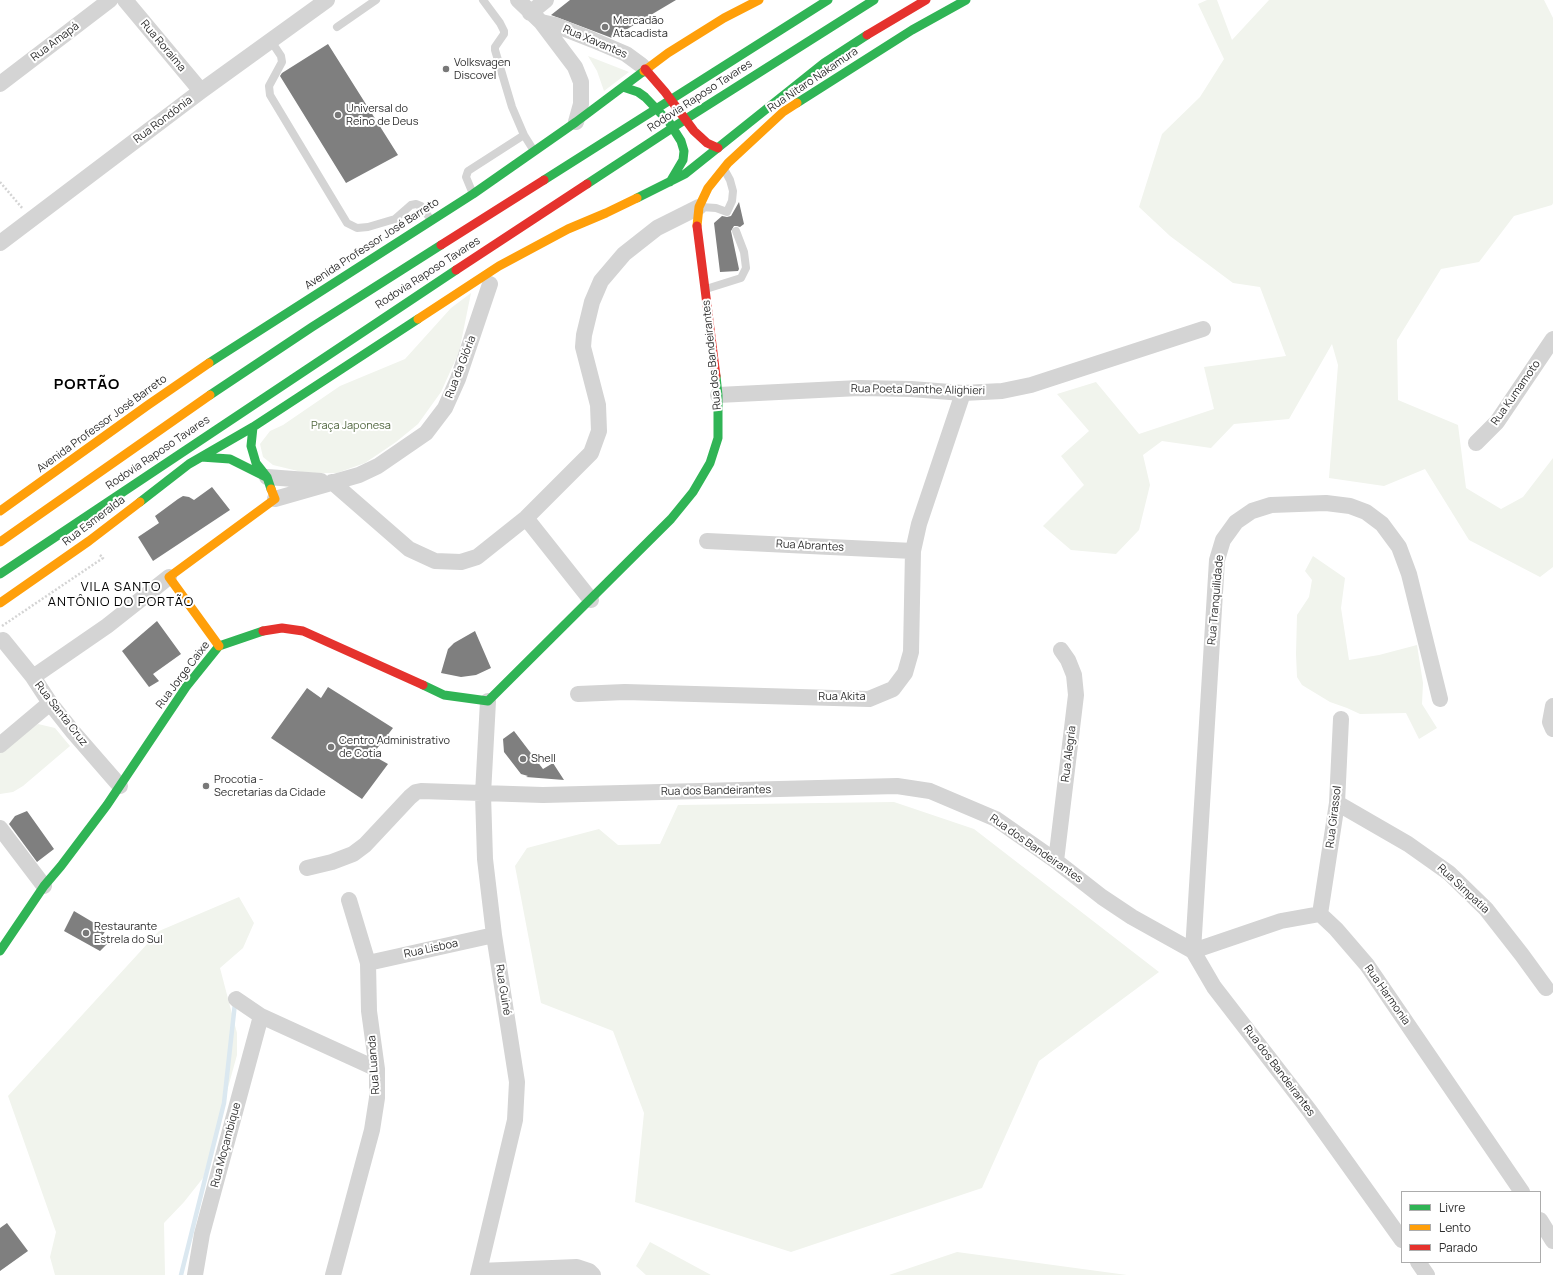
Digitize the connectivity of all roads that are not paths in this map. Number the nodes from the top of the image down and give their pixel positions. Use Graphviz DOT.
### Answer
graph roads {
  1 [pos="110,0"];
  2 [pos="125,0"];
  3 [pos="327,0"];
  4 [pos="376,0"];
  5 [pos="483,0"];
  6 [pos="518,0"];
  7 [pos="546,0"];
  8 [pos="759,0"];
  9 [pos="874,0"];
  10 [pos="926,0"];
  11 [pos="966,0"];
  12 [pos="826,2"];
  13 [pos="536,17"];
  14 [pos="337,27"];
  15 [pos="271,41"];
  16 [pos="668,54"];
  17 [pos="645,69"];
  18 [pos="0,84"];
  19 [pos="623,87"];
  20 [pos="201,91"];
  21 [pos="664,92"];
  22 [pos="576,122"];
  23 [pos="524,135"];
  24 [pos="718,148"];
  25 [pos="535,152"];
  26 [pos="723,169"];
  27 [pos="669,182"];
  28 [pos="473,194"];
  29 [pos="699,207"];
  30 [pos="432,221"];
  31 [pos="736,231"];
  32 [pos="0,243"];
  33 [pos="490,284"];
  34 [pos="705,289"];
  35 [pos="1203,328"];
  36 [pos="1553,339"];
  37 [pos="963,393"];
  38 [pos="718,395"];
  39 [pos="253,427"];
  40 [pos="1476,443"];
  41 [pos="201,457"];
  42 [pos="267,477"];
  43 [pos="332,482"];
  44 [pos="275,498"];
  45 [pos="0,511"];
  46 [pos="526,518"];
  47 [pos="706,541"];
  48 [pos="0,542"];
  49 [pos="913,551"];
  50 [pos="0,574"];
  51 [pos="170,577"];
  52 [pos="591,600"];
  53 [pos="0,603"];
  54 [pos="3,640"];
  55 [pos="219,646"];
  56 [pos="1061,650"];
  57 [pos="33,677"];
  58 [pos="578,694"];
  59 [pos="1440,699"];
  60 [pos="488,701"];
  61 [pos="50,703"];
  62 [pos="1553,706"];
  63 [pos="1341,719"];
  64 [pos="1553,729"];
  65 [pos="0,745"];
  66 [pos="120,786"];
  67 [pos="483,794"];
  68 [pos="1337,803"];
  69 [pos="0,828"];
  70 [pos="1056,861"];
  71 [pos="307,868"];
  72 [pos="44,886"];
  73 [pos="349,900"];
  74 [pos="1320,914"];
  75 [pos="494,935"];
  76 [pos="1193,951"];
  77 [pos="0,952"];
  78 [pos="368,963"];
  79 [pos="1546,988"];
  80 [pos="236,999"];
  81 [pos="261,1016"];
  82 [pos="377,1069"];
  83 [pos="1521,1191"];
  84 [pos="1541,1222"];
  85 [pos="1401,1239"];
  86 [pos="1553,1241"];
  87 [pos="1419,1263"];
  88 [pos="479,1273"];
  89 [pos="195,1275"];
  90 [pos="333,1275"];
  91 [pos="593,1275"];
  92 [pos="1427,1275"];
  1 -- 18 [label="street, Rua Amapá"];
  2 -- 20 [label="street, Rua Roraima"];
  3 -- 15 [label="street, Rua Rondônia"];
  4 -- 14 [label="lane"];
  5 -- 23 [label="lane"];
  6 -- 13 [label="street, Rua Xavantes"];
  7 -- 13 [label="street"];
  8 -- 16 [label="main road, Avenida Professor José Barreto"];
  9 -- 50 [label="main road, Rodovia Raposo Tavares"];
  10 -- 24 [label="main road"];
  11 -- 26 [label="main road, Rua Nitaro Nakamura"];
  12 -- 48 [label="main road, Rodovia Raposo Tavares"];
  13 -- 17 [label="street, Rua Xavantes"];
  13 -- 22 [label="street, Rua Xavantes"];
  15 -- 20 [label="street, Rua Rondônia"];
  15 -- 30 [label="lane"];
  16 -- 17 [label="main road, Avenida Professor José Barreto"];
  16 -- 21 [label="main road"];
  17 -- 19 [label="main road, Avenida Professor José Barreto"];
  17 -- 21 [label="main road"];
  19 -- 22 [label="main road, Avenida Professor José Barreto"];
  19 -- 27 [label="main road"];
  20 -- 32 [label="street, Rua Rondônia"];
  21 -- 24 [label="main road"];
  22 -- 25 [label="main road, Avenida Professor José Barreto"];
  23 -- 25 [label="lane"];
  23 -- 28 [label="lane"];
  24 -- 27 [label="main road"];
  25 -- 28 [label="main road, Avenida Professor José Barreto"];
  26 -- 29 [label="main road, Rua Nitaro Nakamura"];
  26 -- 29 [label="lane"];
  27 -- 39 [label="main road"];
  28 -- 30 [label="main road, Avenida Professor José Barreto"];
  29 -- 34 [label="main road, Rua dos Bandeirantes"];
  29 -- 46 [label="street"];
  30 -- 45 [label="main road, Avenida Professor José Barreto"];
  31 -- 34 [label="lane"];
  33 -- 43 [label="street, Rua da Glória"];
  34 -- 38 [label="main road, Rua dos Bandeirantes"];
  35 -- 37 [label="street, Rua Poeta Danthe Alighieri"];
  36 -- 40 [label="street, Rua Kumamoto"];
  37 -- 38 [label="street, Rua Poeta Danthe Alighieri"];
  37 -- 49 [label="street, Rua Akita"];
  38 -- 52 [label="main road, Rua dos Bandeirantes"];
  39 -- 41 [label="main road"];
  39 -- 42 [label="main road"];
  41 -- 42 [label="main road"];
  41 -- 53 [label="main road, Rua Esmeralda"];
  42 -- 43 [label="street"];
  42 -- 44 [label="main road"];
  43 -- 44 [label="street, Rua da Glória"];
  43 -- 46 [label="street"];
  44 -- 51 [label="main road"];
  46 -- 52 [label="street"];
  47 -- 49 [label="street, Rua Abrantes"];
  49 -- 58 [label="street, Rua Akita"];
  51 -- 55 [label="main road"];
  51 -- 57 [label="street"];
  52 -- 60 [label="main road, Rua dos Bandeirantes"];
  54 -- 57 [label="street, Rua Santa Cruz"];
  55 -- 60 [label="main road, Rua Jorge Caixe"];
  55 -- 66 [label="main road, Rua Jorge Caixe"];
  56 -- 70 [label="street, Rua Alegria"];
  57 -- 61 [label="street, Rua Santa Cruz"];
  59 -- 76 [label="street, Rua Tranquilidade"];
  60 -- 67 [label="street, Rua Guiné"];
  61 -- 65 [label="street"];
  61 -- 66 [label="street, Rua Santa Cruz"];
  62 -- 64 [label="street"];
  63 -- 68 [label="street, Rua Girassol"];
  66 -- 72 [label="main road, Rua Jorge Caixe"];
  67 -- 70 [label="street, Rua dos Bandeirantes"];
  67 -- 71 [label="street, Rua dos Bandeirantes"];
  67 -- 75 [label="street, Rua Guiné"];
  68 -- 74 [label="street, Rua Girassol"];
  68 -- 79 [label="street, Rua Simpatia"];
  69 -- 72 [label="street"];
  70 -- 76 [label="street, Rua dos Bandeirantes"];
  72 -- 77 [label="main road, Rua Jorge Caixe"];
  73 -- 78 [label="street, Rua Luanda"];
  74 -- 76 [label="street"];
  74 -- 83 [label="street, Rua Harmonia"];
  75 -- 78 [label="street, Rua Lisboa"];
  75 -- 88 [label="street, Rua Guiné"];
  76 -- 85 [label="street, Rua dos Bandeirantes"];
  78 -- 82 [label="street, Rua Luanda"];
  80 -- 81 [label="street"];
  81 -- 82 [label="street"];
  81 -- 89 [label="street, Rua Moçambique"];
  82 -- 90 [label="street, Rua Luanda"];
  84 -- 86 [label="street"];
  87 -- 92 [label="street"];
  88 -- 91 [label="street"];
}
